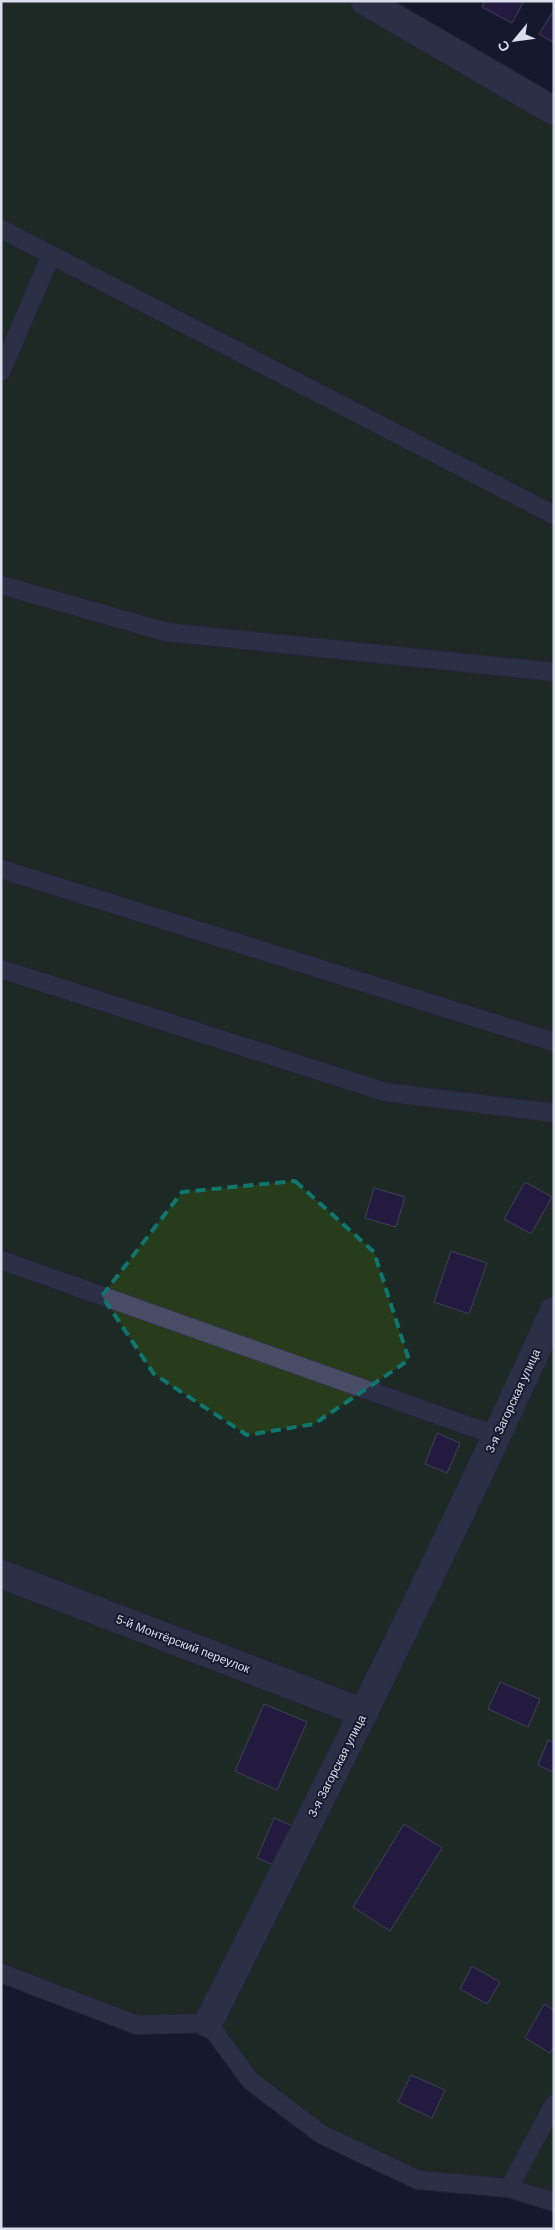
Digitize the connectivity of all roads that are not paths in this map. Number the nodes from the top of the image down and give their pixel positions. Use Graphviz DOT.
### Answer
graph roads {
  1 [pos="366,1"];
  2 [pos="554,111"];
  3 [pos="1,229"];
  4 [pos="51,255"];
  5 [pos="1,372"];
  6 [pos="554,515"];
  7 [pos="1,585"];
  8 [pos="554,672"];
  9 [pos="1,869"];
  10 [pos="1,969"];
  11 [pos="554,1042"];
  12 [pos="554,1113"];
  13 [pos="1,1260"];
  14 [pos="554,1311"];
  15 [pos="497,1436"];
  16 [pos="1,1574"];
  17 [pos="364,1713"];
  18 [pos="1,1973"];
  19 [pos="208,2023"];
  20 [pos="554,2104"];
  21 [pos="509,2188"];
  22 [pos="554,2202"];
  1 -- 2 [label="street"];
  3 -- 4 [label="lane"];
  4 -- 5 [label="lane"];
  4 -- 6 [label="lane"];
  7 -- 8 [label="lane"];
  9 -- 11 [label="lane"];
  10 -- 12 [label="lane"];
  13 -- 15 [label="lane"];
  14 -- 15 [label="street, 3-я Загорская улица"];
  15 -- 17 [label="street, 3-я Загорская улица"];
  16 -- 17 [label="street, 5-й Монтёрский переулок"];
  17 -- 19 [label="street, 3-я Загорская улица"];
  18 -- 19 [label="lane"];
  19 -- 21 [label="lane"];
  20 -- 21 [label="lane"];
  21 -- 22 [label="lane"];
}
